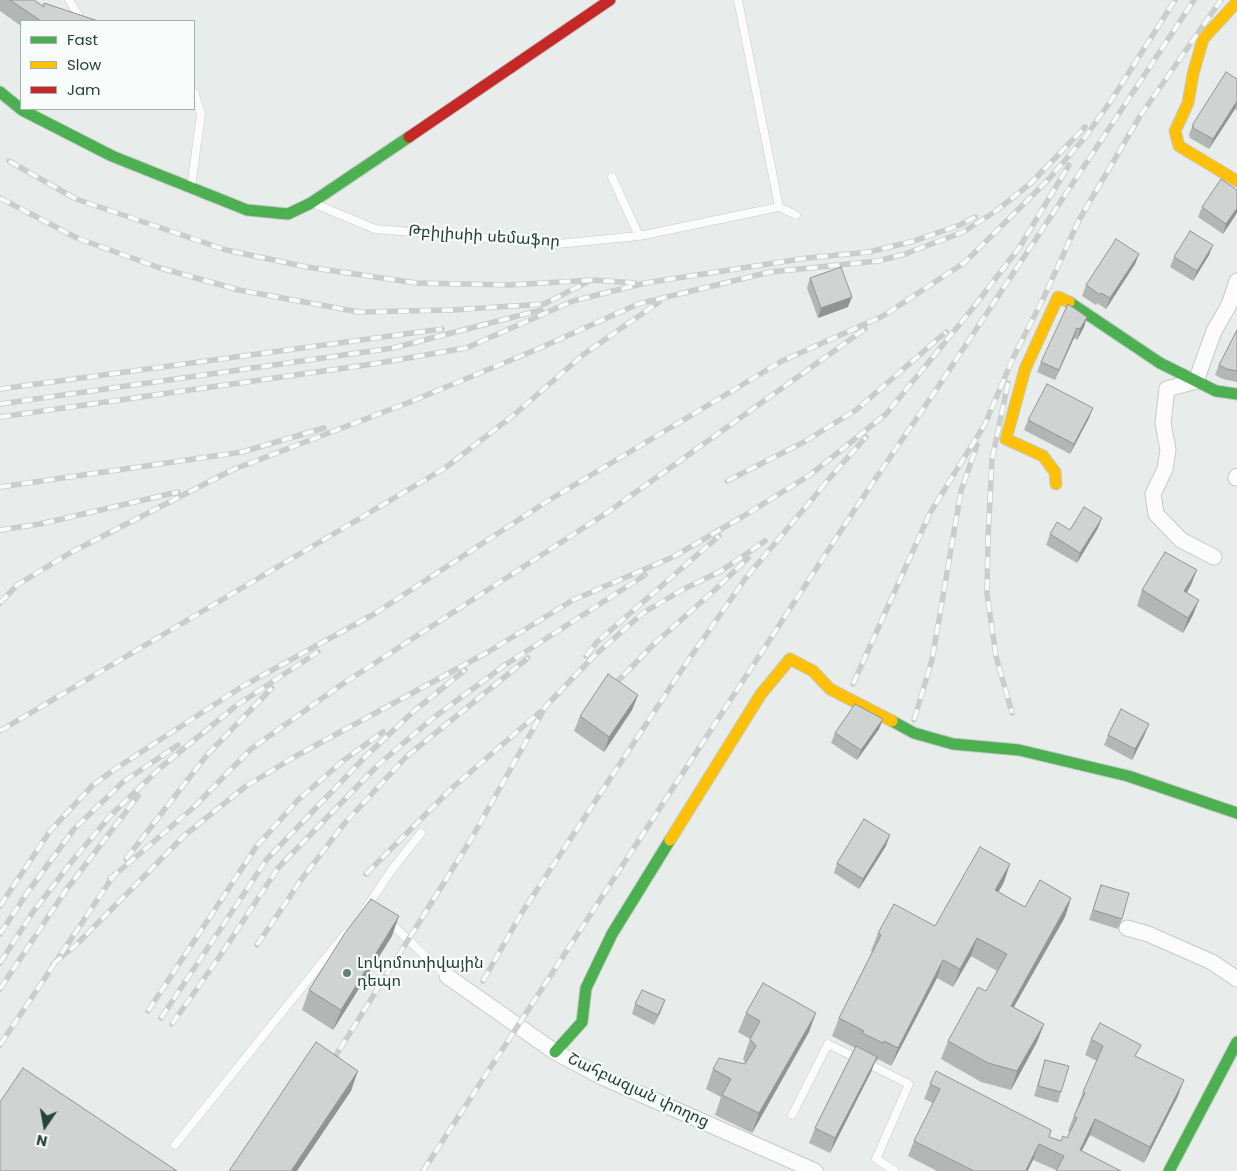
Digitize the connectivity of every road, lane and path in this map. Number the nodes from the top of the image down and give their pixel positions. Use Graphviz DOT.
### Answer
graph roads {
  1 [pos="70,0"];
  2 [pos="610,0"];
  3 [pos="738,0"];
  4 [pos="1237,2"];
  5 [pos="81,20"];
  6 [pos="0,92"];
  7 [pos="195,95"];
  8 [pos="20,108"];
  9 [pos="22,110"];
  10 [pos="612,176"];
  11 [pos="1237,181"];
  12 [pos="191,189"];
  13 [pos="312,203"];
  14 [pos="779,207"];
  15 [pos="796,215"];
  16 [pos="639,236"];
  17 [pos="1237,281"];
  18 [pos="1196,381"];
  19 [pos="1237,394"];
  20 [pos="1056,484"];
  21 [pos="1214,557"];
  22 [pos="1237,813"];
  23 [pos="421,833"];
  24 [pos="373,911"];
  25 [pos="361,915"];
  26 [pos="1127,928"];
  27 [pos="348,930"];
  28 [pos="447,976"];
  29 [pos="1237,979"];
  30 [pos="1237,1042"];
  31 [pos="555,1052"];
  32 [pos="792,1115"];
  33 [pos="175,1145"];
  34 [pos="815,1171"];
  35 [pos="895,1171"];
  36 [pos="1169,1171"];
  1 -- 5 [label="lane"];
  2 -- 13 [label="street"];
  3 -- 14 [label="lane"];
  4 -- 11 [label="street"];
  6 -- 8 [label="street"];
  7 -- 12 [label="lane"];
  9 -- 12 [label="street"];
  10 -- 16 [label="lane"];
  12 -- 13 [label="street"];
  13 -- 16 [label="lane, Թբիլիսիի սեմաֆոր"];
  14 -- 15 [label="lane"];
  14 -- 16 [label="lane, Թբիլիսիի սեմաֆոր"];
  17 -- 18 [label="street"];
  18 -- 19 [label="street"];
  18 -- 20 [label="street"];
  18 -- 21 [label="street"];
  22 -- 31 [label="street"];
  23 -- 24 [label="lane"];
  24 -- 25 [label="lane"];
  24 -- 28 [label="lane"];
  26 -- 29 [label="street"];
  27 -- 33 [label="lane"];
  28 -- 31 [label="street, Շահբազյան փողոց"];
  30 -- 36 [label="street"];
  31 -- 34 [label="street, Շահբազյան փողոց"];
  32 -- 35 [label="lane"];
}
